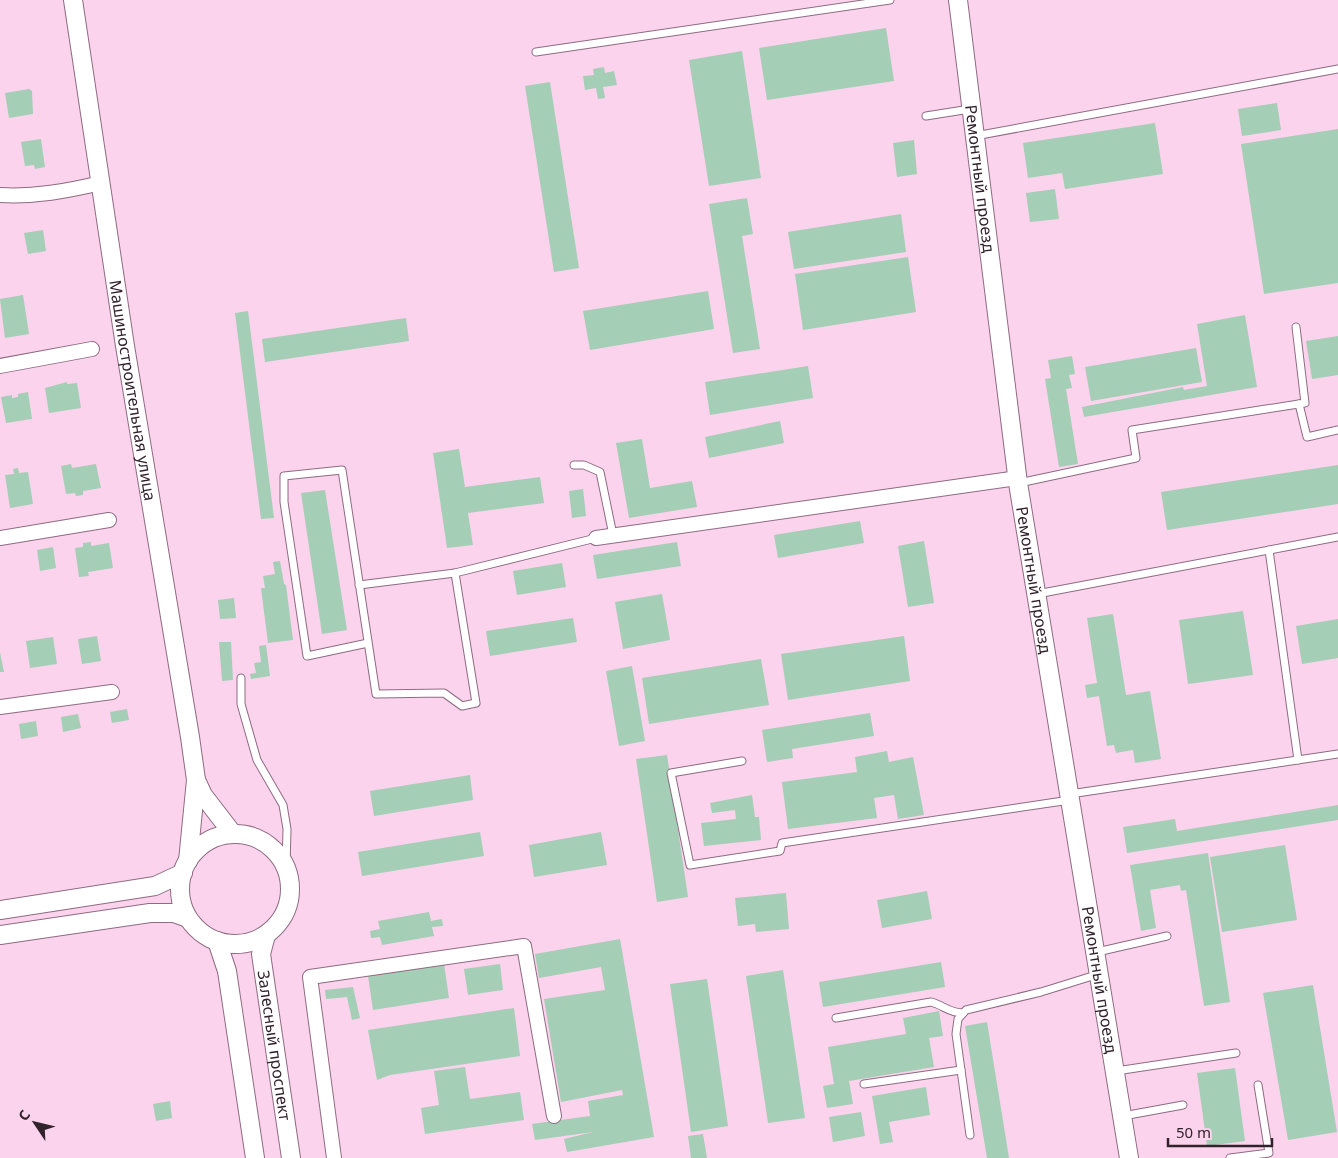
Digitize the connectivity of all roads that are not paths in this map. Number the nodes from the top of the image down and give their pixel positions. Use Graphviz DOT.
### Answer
graph roads {
  1 [pos="73,0"];
  2 [pos="890,0"];
  3 [pos="958,0"];
  4 [pos="536,52"];
  5 [pos="1338,69"];
  6 [pos="971,109"];
  7 [pos="926,116"];
  8 [pos="974,136"];
  9 [pos="101,182"];
  10 [pos="0,195"];
  11 [pos="1296,327"];
  12 [pos="92,349"];
  13 [pos="0,366"];
  14 [pos="1299,404"];
  15 [pos="1338,430"];
  16 [pos="574,465"];
  17 [pos="1018,480"];
  18 [pos="109,520"];
  19 [pos="613,535"];
  20 [pos="1338,537"];
  21 [pos="0,538"];
  22 [pos="596,538"];
  23 [pos="1269,550"];
  24 [pos="455,573"];
  25 [pos="359,585"];
  26 [pos="1037,594"];
  27 [pos="368,643"];
  28 [pos="241,678"];
  29 [pos="112,692"];
  30 [pos="0,707"];
  31 [pos="1338,754"];
  32 [pos="1298,760"];
  33 [pos="742,761"];
  34 [pos="196,780"];
  35 [pos="1070,797"];
  36 [pos="233,834"];
  37 [pos="185,867"];
  38 [pos="286,868"];
  39 [pos="0,910"];
  40 [pos="188,918"];
  41 [pos="266,934"];
  42 [pos="0,935"];
  43 [pos="1167,936"];
  44 [pos="216,941"];
  45 [pos="1096,953"];
  46 [pos="1099,974"];
  47 [pos="963,1013"];
  48 [pos="836,1018"];
  49 [pos="1236,1053"];
  50 [pos="961,1070"];
  51 [pos="1115,1071"];
  52 [pos="864,1084"];
  53 [pos="1258,1085"];
  54 [pos="1183,1105"];
  55 [pos="554,1116"];
  56 [pos="1123,1116"];
  57 [pos="970,1136"];
  58 [pos="255,1158"];
  59 [pos="291,1158"];
  60 [pos="334,1158"];
  61 [pos="1129,1158"];
  62 [pos="1230,1158"];
  1 -- 9 [label="street, Машиностроительная улица"];
  2 -- 4 [label="lane"];
  3 -- 6 [label="street, Ремонтный проезд"];
  5 -- 8 [label="lane"];
  6 -- 7 [label="lane"];
  6 -- 8 [label="street, Ремонтный проезд"];
  8 -- 17 [label="street, Ремонтный проезд"];
  9 -- 10 [label="street"];
  9 -- 34 [label="street, Машиностроительная улица"];
  11 -- 14 [label="lane"];
  12 -- 13 [label="street"];
  14 -- 15 [label="lane"];
  14 -- 17 [label="lane"];
  16 -- 19 [label="lane"];
  17 -- 19 [label="street"];
  17 -- 26 [label="street, Ремонтный проезд"];
  18 -- 21 [label="street"];
  19 -- 22 [label="street"];
  20 -- 23 [label="lane"];
  22 -- 24 [label="lane"];
  23 -- 26 [label="lane"];
  23 -- 32 [label="lane"];
  24 -- 25 [label="lane"];
  24 -- 27 [label="lane"];
  25 -- 27 [label="lane"];
  25 -- 27 [label="lane"];
  26 -- 35 [label="street, Ремонтный проезд"];
  28 -- 38 [label="lane"];
  29 -- 30 [label="street"];
  31 -- 32 [label="lane"];
  32 -- 35 [label="lane"];
  33 -- 35 [label="lane"];
  34 -- 36 [label="street, Машиностроительная улица"];
  34 -- 37 [label="street, Машиностроительная улица"];
  35 -- 45 [label="street, Ремонтный проезд"];
  36 -- 37 [label="street"];
  36 -- 38 [label="street"];
  37 -- 39 [label="street"];
  37 -- 40 [label="street"];
  38 -- 41 [label="street"];
  40 -- 42 [label="street"];
  40 -- 44 [label="street"];
  41 -- 44 [label="street"];
  41 -- 59 [label="street, Залесный проспект"];
  43 -- 45 [label="lane"];
  44 -- 58 [label="street"];
  45 -- 46 [label="street, Ремонтный проезд"];
  46 -- 47 [label="lane"];
  46 -- 51 [label="street, Ремонтный проезд"];
  47 -- 48 [label="lane"];
  47 -- 50 [label="lane"];
  49 -- 51 [label="lane"];
  50 -- 52 [label="lane"];
  50 -- 57 [label="lane"];
  51 -- 56 [label="street, Ремонтный проезд"];
  53 -- 62 [label="lane"];
  54 -- 56 [label="lane"];
  55 -- 60 [label="street"];
  56 -- 61 [label="street, Ремонтный проезд"];
}
